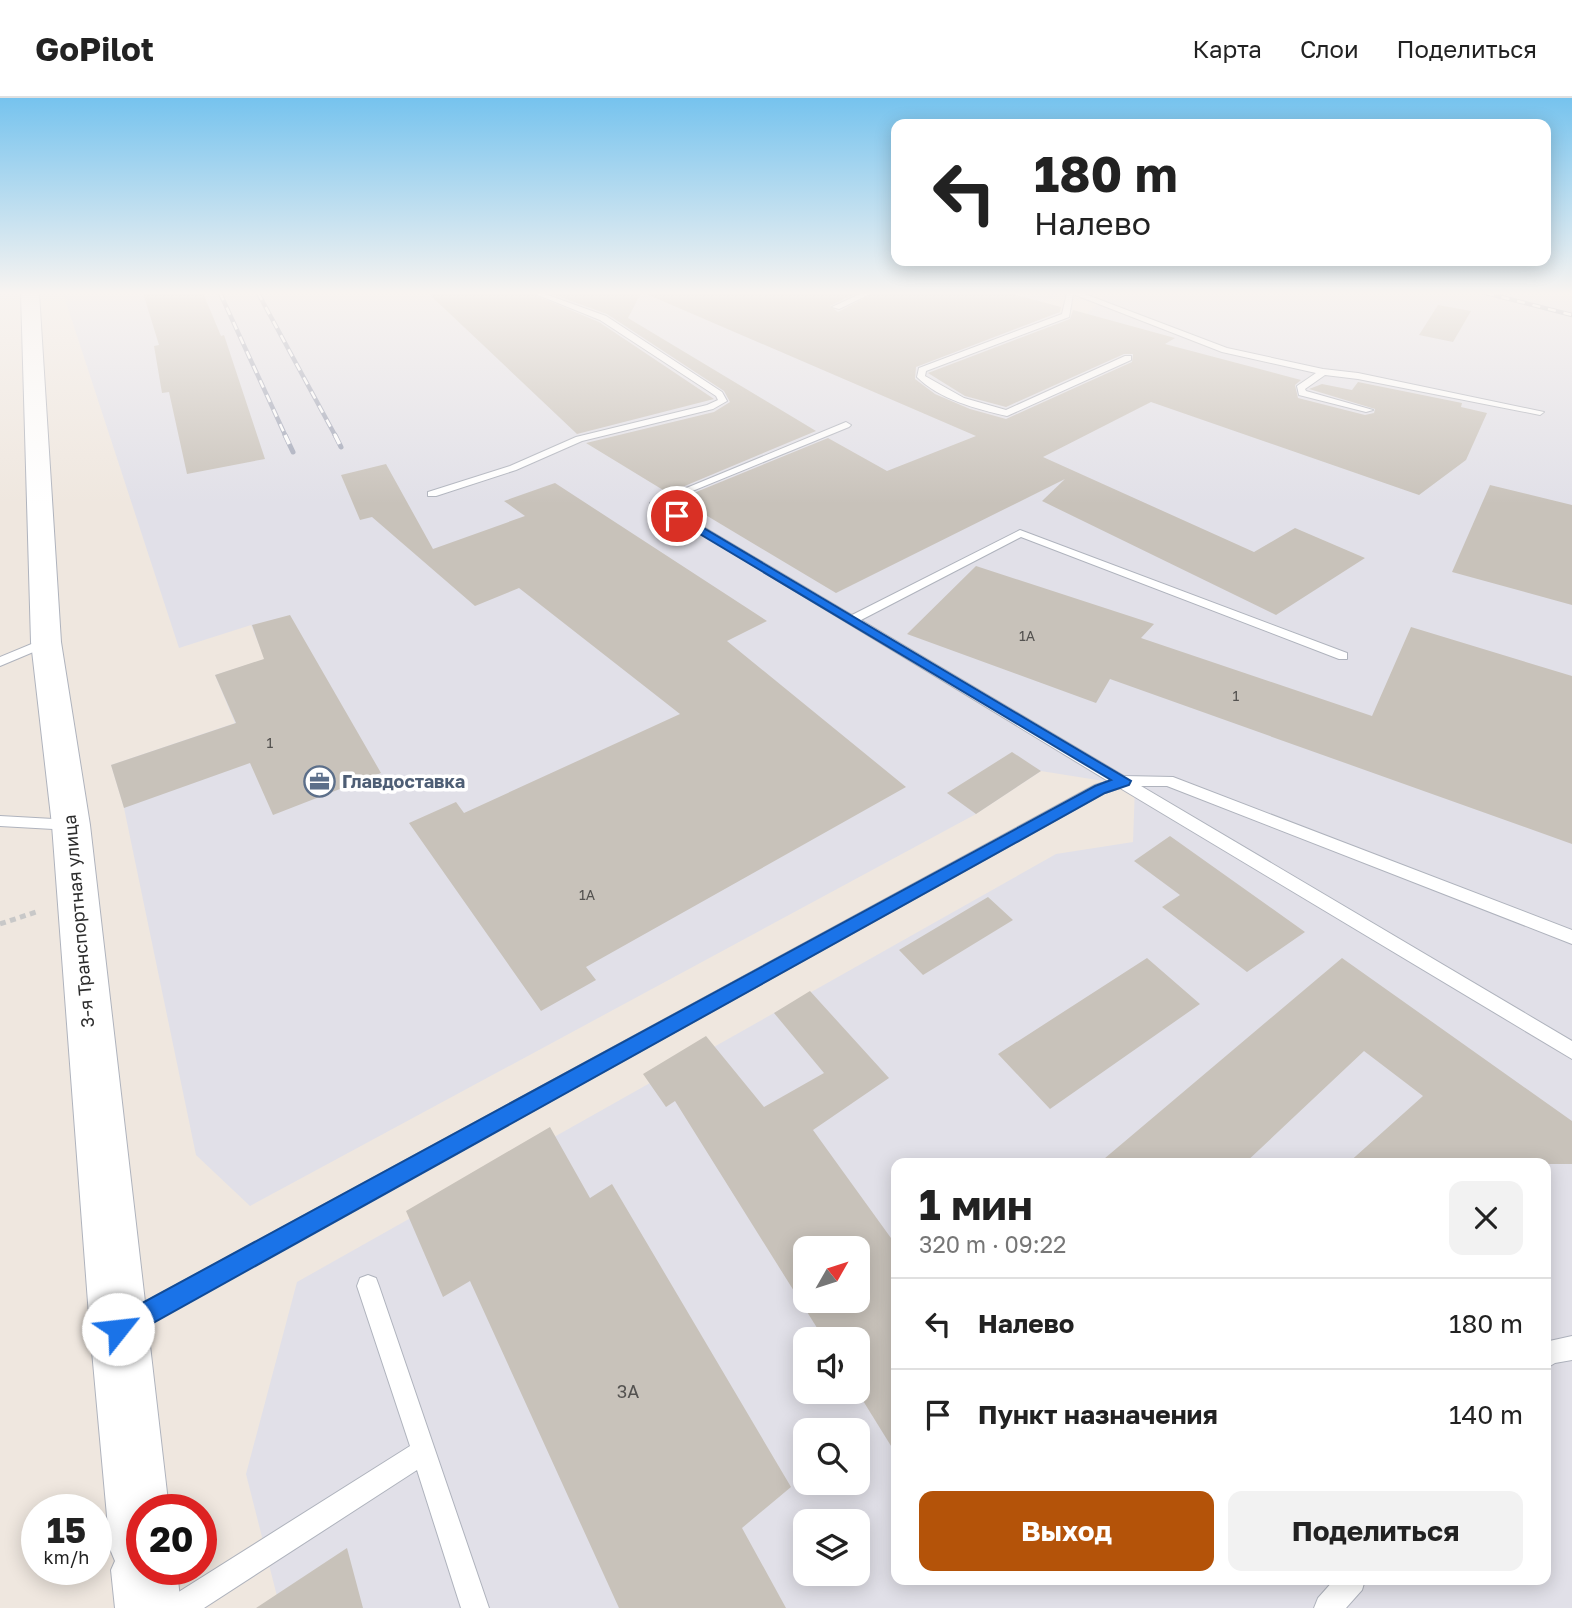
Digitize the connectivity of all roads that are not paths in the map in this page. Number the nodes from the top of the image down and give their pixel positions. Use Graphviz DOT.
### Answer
graph roads {
  1 [pos="33,363"];
  2 [pos="672,363"];
  3 [pos="939,363"];
  4 [pos="1116,363"];
  5 [pos="1285,363"];
  6 [pos="1323,372"];
  7 [pos="1369,410"];
  8 [pos="1540,412"];
  9 [pos="846,425"];
  10 [pos="432,494"];
  11 [pos="852,620"];
  12 [pos="46,642"];
  13 [pos="1343,656"];
  14 [pos="0,662"];
  15 [pos="1124,781"];
  16 [pos="0,821"];
  17 [pos="71,825"];
  18 [pos="1572,937"];
  19 [pos="1572,1051"];
  20 [pos="368,1286"];
  21 [pos="118,1329"];
  22 [pos="1572,1348"];
  23 [pos="1551,1352"];
  24 [pos="424,1451"];
  25 [pos="136,1494"];
  26 [pos="146,1585"];
  27 [pos="1348,1585"];
  28 [pos="148,1608"];
  29 [pos="179,1608"];
  30 [pos="475,1608"];
  31 [pos="1328,1608"];
  1 -- 12 [label="street, 3-я Транспортная улица"];
  2 -- 10 [label="lane"];
  3 -- 4 [label="lane"];
  5 -- 6 [label="lane"];
  6 -- 7 [label="lane"];
  6 -- 8 [label="lane"];
  9 -- 11 [label="lane"];
  11 -- 13 [label="lane"];
  11 -- 15 [label="lane"];
  12 -- 14 [label="lane"];
  12 -- 17 [label="street, 3-я Транспортная улица"];
  15 -- 18 [label="lane"];
  15 -- 19 [label="lane"];
  15 -- 21 [label="lane"];
  16 -- 17 [label="lane"];
  17 -- 21 [label="street, 3-я Транспортная улица"];
  20 -- 24 [label="lane"];
  21 -- 25 [label="street, 3-я Транспортная улица"];
  22 -- 23 [label="lane"];
  24 -- 29 [label="lane"];
  24 -- 30 [label="lane"];
  26 -- 28 [label="street"];
  27 -- 31 [label="lane"];
}
